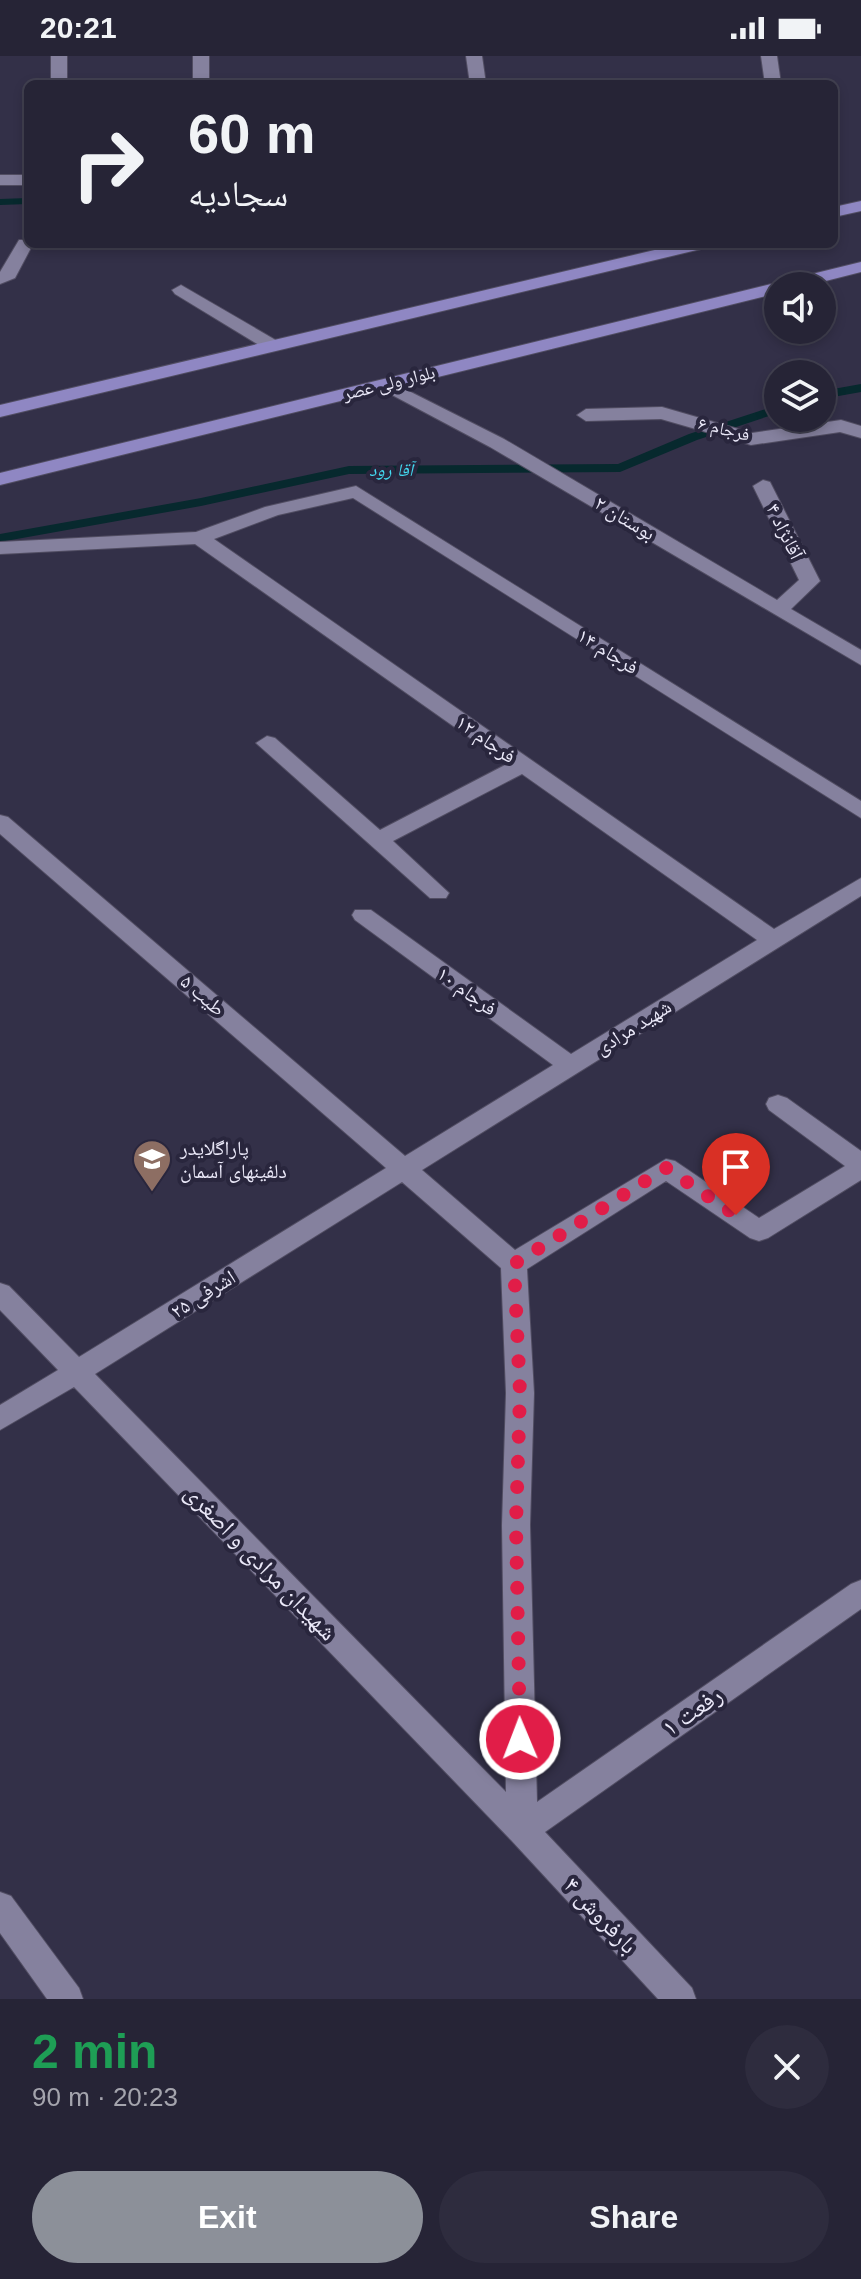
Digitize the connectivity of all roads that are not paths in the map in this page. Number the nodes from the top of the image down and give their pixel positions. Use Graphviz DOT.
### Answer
graph roads {
  1 [pos="59,56"];
  2 [pos="201,56"];
  3 [pos="474,56"];
  4 [pos="769,56"];
  5 [pos="59,80"];
  6 [pos="201,80"];
  7 [pos="477,80"];
  8 [pos="772,80"];
  9 [pos="0,180"];
  10 [pos="24,180"];
  11 [pos="861,206"];
  12 [pos="838,211"];
  13 [pos="24,246"];
  14 [pos="684,248"];
  15 [pos="861,267"];
  16 [pos="836,273"];
  17 [pos="0,279"];
  18 [pos="181,290"];
  19 [pos="764,291"];
  20 [pos="273,346"];
  21 [pos="385,384"];
  22 [pos="0,411"];
  23 [pos="586,415"];
  24 [pos="861,432"];
  25 [pos="0,479"];
  26 [pos="763,486"];
  27 [pos="199,538"];
  28 [pos="0,548"];
  29 [pos="779,609"];
  30 [pos="861,659"];
  31 [pos="267,743"];
  32 [pos="523,765"];
  33 [pos="861,811"];
  34 [pos="0,822"];
  35 [pos="378,840"];
  36 [pos="861,886"];
  37 [pos="438,893"];
  38 [pos="363,915"];
  39 [pos="773,940"];
  40 [pos="571,1066"];
  41 [pos="778,1104"];
  42 [pos="861,1166"];
  43 [pos="405,1168"];
  44 [pos="514,1264"];
  45 [pos="0,1293"];
  46 [pos="77,1371"];
  47 [pos="0,1419"];
  48 [pos="861,1593"];
  49 [pos="522,1830"];
  50 [pos="0,1907"];
  51 [pos="67,1999"];
  52 [pos="680,1999"];
  1 -- 5 [label="street"];
  2 -- 6 [label="street"];
  3 -- 7 [label="street"];
  4 -- 8 [label="street"];
  9 -- 10 [label="street"];
  11 -- 12 [label="main road"];
  13 -- 17 [label="street"];
  14 -- 20 [label="main road"];
  15 -- 16 [label="main road"];
  18 -- 20 [label="street"];
  19 -- 21 [label="main road, بلوار ولی عصر"];
  20 -- 22 [label="main road"];
  21 -- 25 [label="main road, بلوار ولی عصر"];
  21 -- 29 [label="street, بوستان ۲"];
  23 -- 24 [label="street, فرجام ۶"];
  26 -- 29 [label="street, آقانژاد ۴"];
  27 -- 28 [label="street"];
  27 -- 32 [label="street, فرجام ۱۲"];
  27 -- 33 [label="street, فرجام ۱۴"];
  29 -- 30 [label="street, بوستان ۲"];
  31 -- 35 [label="street"];
  32 -- 35 [label="street"];
  32 -- 39 [label="street, فرجام ۱۲"];
  34 -- 43 [label="street, طیب ۵"];
  35 -- 37 [label="street"];
  36 -- 39 [label="street, شهید مرادی"];
  38 -- 40 [label="street, فرجام ۱۰"];
  39 -- 40 [label="street, شهید مرادی"];
  40 -- 43 [label="street, شهید مرادی"];
  41 -- 42 [label="street"];
  42 -- 44 [label="street"];
  43 -- 44 [label="street, طیب ۵"];
  43 -- 46 [label="street, اشرفی ۲۵"];
  44 -- 49 [label="street"];
  45 -- 46 [label="street, شهیدان مرادی و اصغری"];
  46 -- 47 [label="street, اشرفی ۲۵"];
  46 -- 49 [label="street, شهیدان مرادی و اصغری"];
  48 -- 49 [label="street, رفعت ۱"];
  49 -- 52 [label="street, بارفروش ۴"];
  50 -- 51 [label="street"];
}
